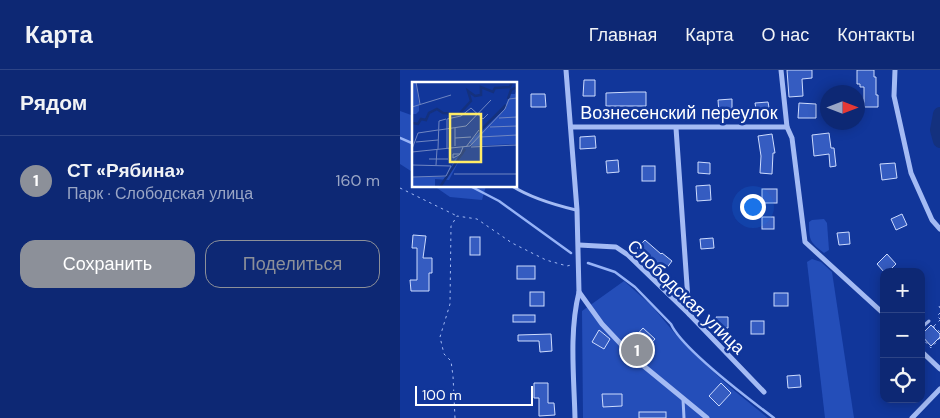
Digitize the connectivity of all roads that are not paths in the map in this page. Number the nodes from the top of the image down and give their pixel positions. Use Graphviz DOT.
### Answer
graph roads {
  1 [pos="566,70"];
  2 [pos="782,70"];
  3 [pos="895,70"];
  4 [pos="787,126"];
  5 [pos="571,127"];
  6 [pos="676,128"];
  7 [pos="515,188"];
  8 [pos="577,210"];
  9 [pos="940,230"];
  10 [pos="579,245"];
  11 [pos="579,292"];
  12 [pos="883,313"];
  13 [pos="689,314"];
  14 [pos="929,321"];
  15 [pos="925,324"];
  16 [pos="925,355"];
  17 [pos="940,369"];
  18 [pos="940,389"];
  19 [pos="764,392"];
  20 [pos="683,399"];
  21 [pos="575,418"];
  22 [pos="684,418"];
  23 [pos="707,418"];
  24 [pos="912,418"];
  1 -- 5 [label="street"];
  2 -- 4 [label="street"];
  3 -- 9 [label="street"];
  4 -- 6 [label="street, Вознесенский переулок"];
  4 -- 12 [label="street"];
  5 -- 6 [label="street, Вознесенский переулок"];
  5 -- 8 [label="street"];
  6 -- 13 [label="street"];
  7 -- 8 [label="lane"];
  8 -- 10 [label="street"];
  10 -- 11 [label="street"];
  10 -- 13 [label="street, Слободская улица"];
  11 -- 20 [label="street"];
  11 -- 21 [label="street"];
  13 -- 19 [label="street, Слободская улица"];
  14 -- 15 [label="lane"];
  16 -- 17 [label="street"];
  18 -- 24 [label="street"];
  20 -- 22 [label="lane"];
  20 -- 23 [label="street"];
}
